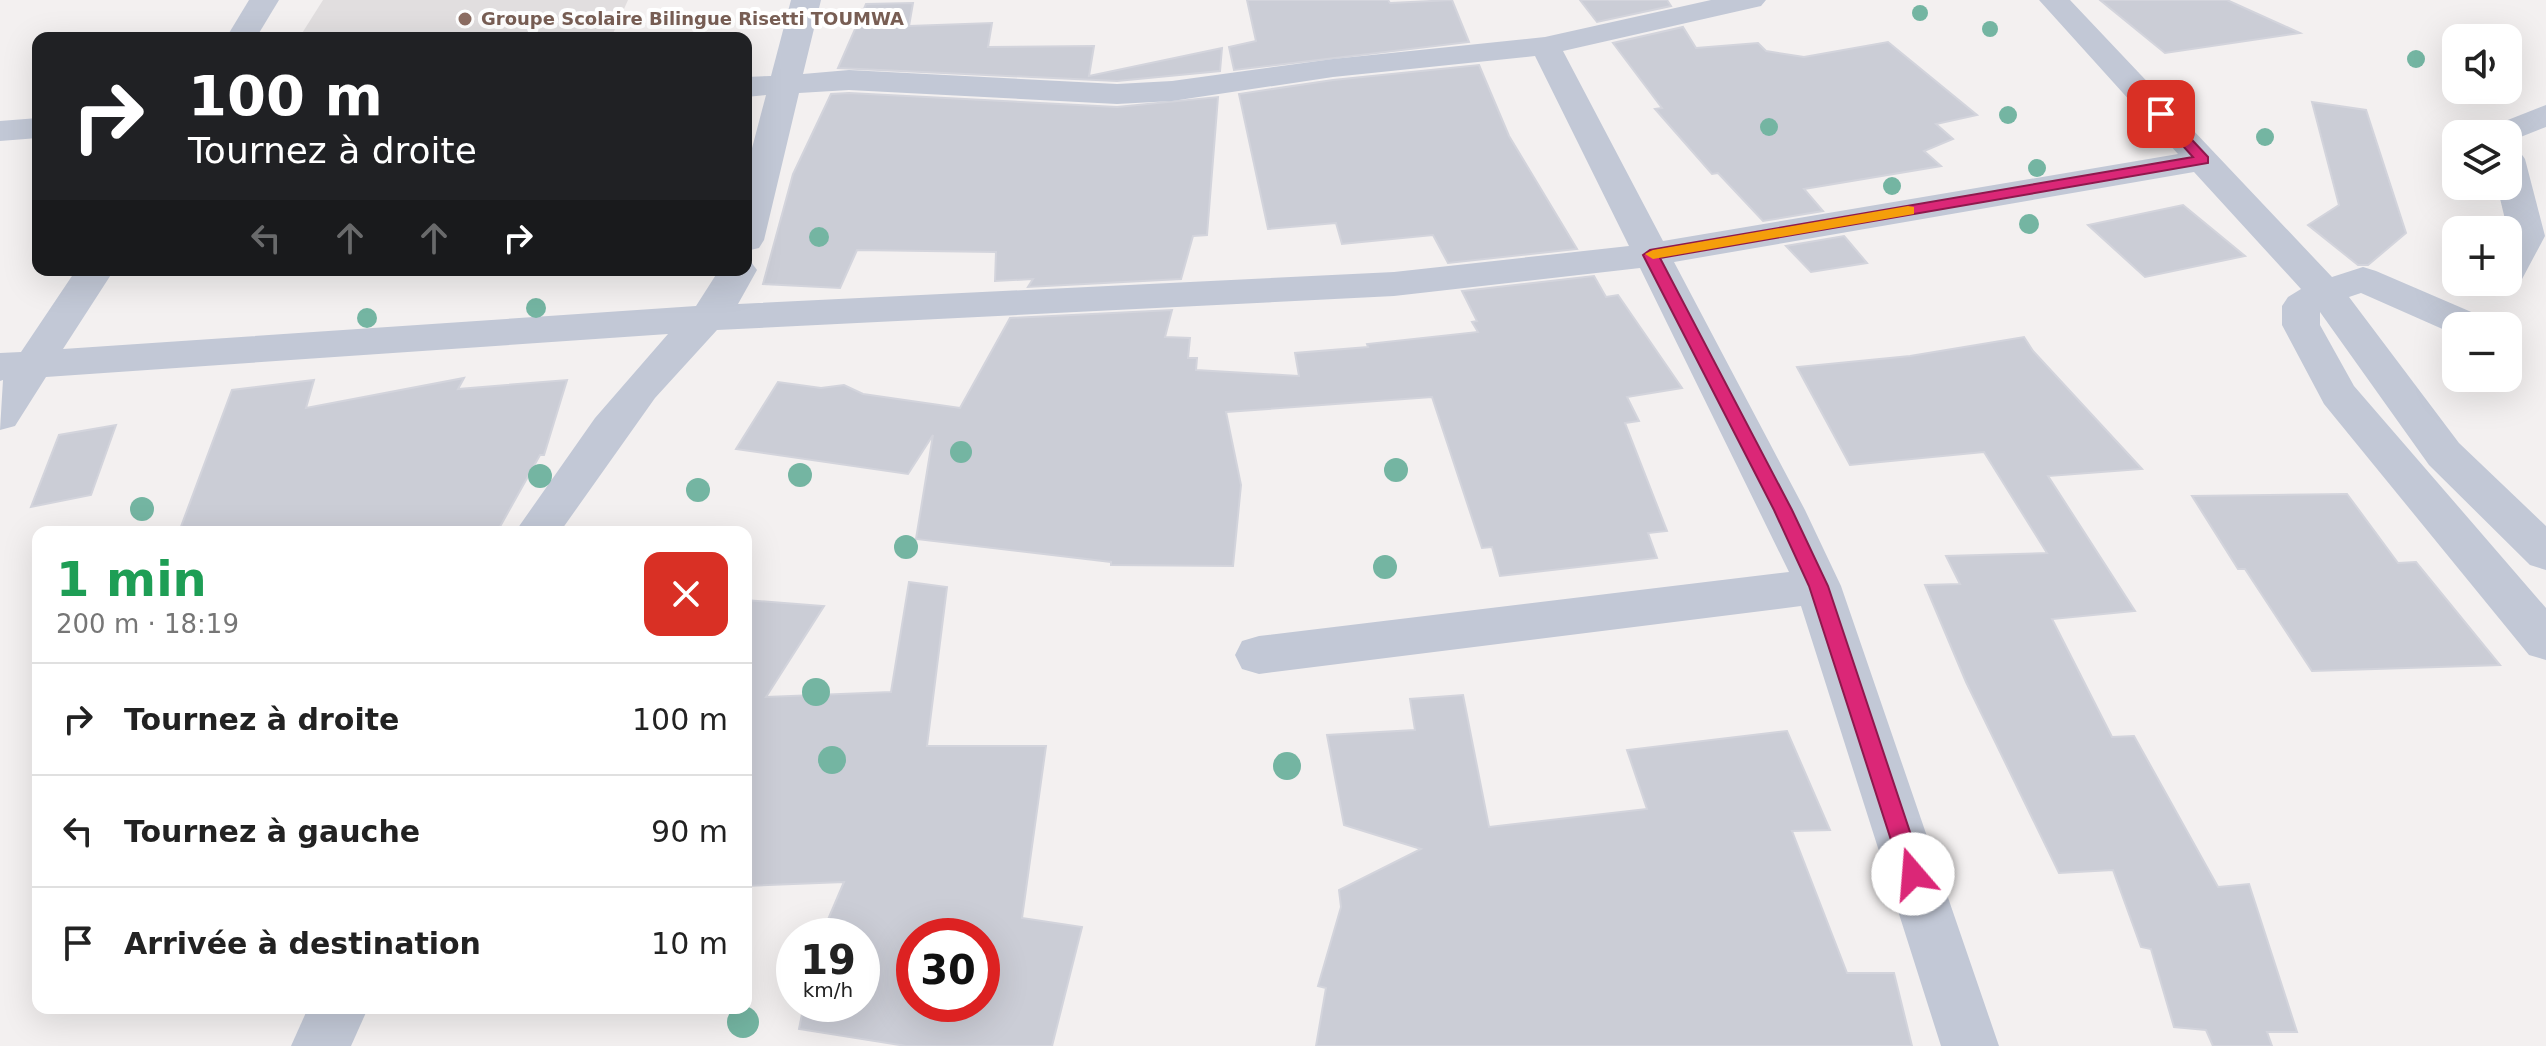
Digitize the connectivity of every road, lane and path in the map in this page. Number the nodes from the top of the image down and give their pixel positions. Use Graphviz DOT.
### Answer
graph roads {
  1 [pos="264,0"];
  2 [pos="806,0"];
  3 [pos="1751,0"];
  4 [pos="2054,0"];
  5 [pos="245,32"];
  6 [pos="1545,46"];
  7 [pos="784,84"];
  8 [pos="752,87"];
  9 [pos="2546,115"];
  10 [pos="2522,125"];
  11 [pos="32,128"];
  12 [pos="0,131"];
  13 [pos="2203,160"];
  14 [pos="2518,200"];
  15 [pos="752,215"];
  16 [pos="2522,246"];
  17 [pos="1650,255"];
  18 [pos="90,276"];
  19 [pos="736,276"];
  20 [pos="2325,292"];
  21 [pos="2442,314"];
  22 [pos="709,318"];
  23 [pos="17,365"];
  24 [pos="0,416"];
  25 [pos="541,526"];
  26 [pos="2546,553"];
  27 [pos="1818,586"];
  28 [pos="2546,641"];
  29 [pos="1259,655"];
  30 [pos="336,1014"];
  31 [pos="320,1046"];
  32 [pos="1970,1046"];
  1 -- 5 [label="street"];
  2 -- 7 [label="street"];
  3 -- 6 [label="street"];
  4 -- 13 [label="street"];
  6 -- 7 [label="street"];
  6 -- 17 [label="street"];
  7 -- 8 [label="street"];
  7 -- 15 [label="street"];
  9 -- 10 [label="street"];
  11 -- 12 [label="street"];
  13 -- 17 [label="street"];
  13 -- 20 [label="street"];
  14 -- 16 [label="street"];
  17 -- 22 [label="street"];
  17 -- 27 [label="street"];
  18 -- 23 [label="street"];
  19 -- 22 [label="street"];
  20 -- 21 [label="street"];
  20 -- 26 [label="street"];
  20 -- 28 [label="street"];
  22 -- 23 [label="street"];
  22 -- 25 [label="street"];
  23 -- 24 [label="street"];
  27 -- 29 [label="street"];
  27 -- 32 [label="street"];
  30 -- 31 [label="street"];
}
